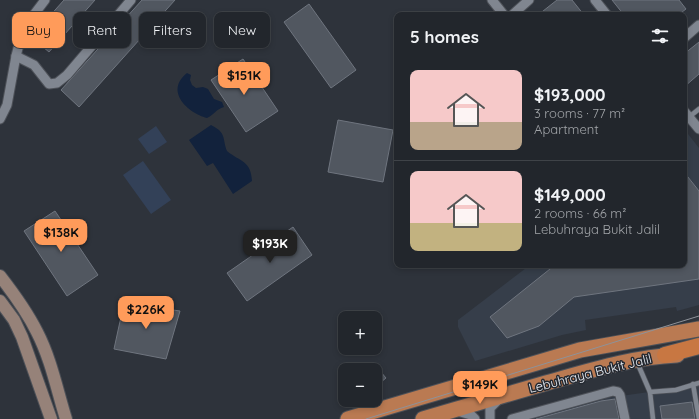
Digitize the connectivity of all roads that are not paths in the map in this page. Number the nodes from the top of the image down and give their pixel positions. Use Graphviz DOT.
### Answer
graph roads {
  1 [pos="45,0"];
  2 [pos="131,0"];
  3 [pos="492,0"];
  4 [pos="529,0"];
  5 [pos="595,0"];
  6 [pos="502,12"];
  7 [pos="515,12"];
  8 [pos="605,12"];
  9 [pos="699,25"];
  10 [pos="687,35"];
  11 [pos="16,56"];
  12 [pos="699,110"];
  13 [pos="687,114"];
  14 [pos="687,115"];
  15 [pos="0,119"];
  16 [pos="699,130"];
  17 [pos="0,276"];
  18 [pos="0,300"];
  19 [pos="699,329"];
  20 [pos="699,346"];
  21 [pos="699,354"];
  22 [pos="665,356"];
  23 [pos="637,361"];
  24 [pos="699,382"];
  25 [pos="693,384"];
  26 [pos="650,392"];
  27 [pos="502,396"];
  28 [pos="452,410"];
  29 [pos="65,416"];
  30 [pos="49,418"];
  31 [pos="348,419"];
  32 [pos="423,419"];
  33 [pos="475,419"];
  34 [pos="490,419"];
  35 [pos="512,419"];
  36 [pos="625,419"];
  37 [pos="653,419"];
  38 [pos="699,419"];
  1 -- 11 [label="street"];
  2 -- 11 [label="street"];
  3 -- 6 [label="street"];
  4 -- 7 [label="street"];
  5 -- 8 [label="street"];
  9 -- 10 [label="street"];
  11 -- 15 [label="street"];
  12 -- 13 [label="lane"];
  14 -- 16 [label="street"];
  17 -- 29 [label="main road"];
  18 -- 30 [label="main road"];
  19 -- 31 [label="highway, Lebuhraya Bukit Jalil"];
  20 -- 22 [label="highway"];
  21 -- 22 [label="highway, Lebuhraya Bukit Jalil"];
  22 -- 23 [label="highway, Lebuhraya Bukit Jalil"];
  23 -- 26 [label="lane"];
  23 -- 27 [label="highway, Lebuhraya Bukit Jalil"];
  24 -- 25 [label="lane"];
  25 -- 26 [label="lane"];
  25 -- 38 [label="lane"];
  26 -- 37 [label="lane"];
  27 -- 28 [label="highway, Lebuhraya Bukit Jalil"];
  27 -- 34 [label="street"];
  28 -- 32 [label="highway, Lebuhraya Bukit Jalil"];
  28 -- 33 [label="street"];
  29 -- 30 [label="main road"];
  35 -- 36 [label="street"];
}
